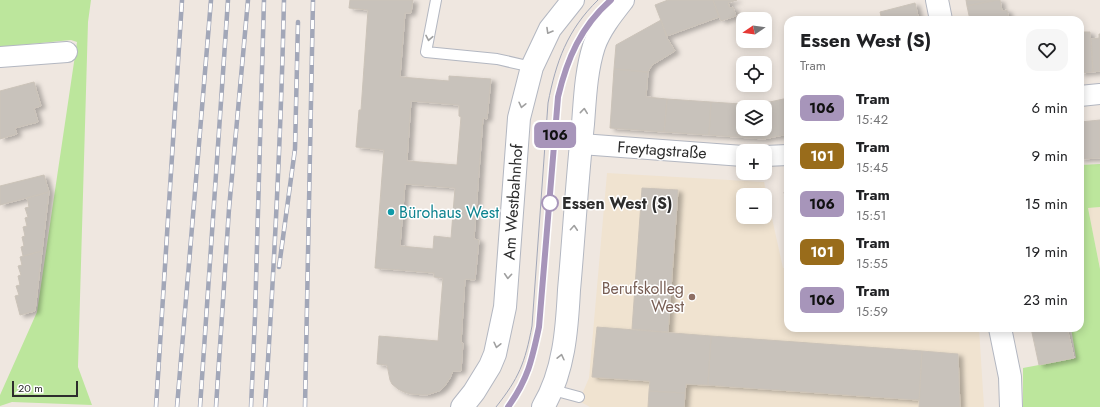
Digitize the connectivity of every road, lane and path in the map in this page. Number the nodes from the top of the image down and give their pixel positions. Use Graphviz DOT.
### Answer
graph roads {
  1 [pos="436,0"];
  2 [pos="573,0"];
  3 [pos="622,0"];
  4 [pos="937,0"];
  5 [pos="940,16"];
  6 [pos="67,52"];
  7 [pos="0,57"];
  8 [pos="532,67"];
  9 [pos="1100,94"];
  10 [pos="1084,96"];
  11 [pos="580,144"];
  12 [pos="736,155"];
  13 [pos="784,155"];
  14 [pos="772,156"];
  15 [pos="1001,332"];
  16 [pos="579,397"];
  17 [pos="548,398"];
  18 [pos="462,407"];
  19 [pos="1011,407"];
  1 -- 8 [label="lane, one-way"];
  2 -- 8 [label="main road, Am Westbahnhof, one-way"];
  11 -- 3 [label="main road, one-way"];
  4 -- 5 [label="main road"];
  6 -- 7 [label="street"];
  8 -- 18 [label="main road, Am Westbahnhof, one-way"];
  9 -- 10 [label="street"];
  11 -- 12 [label="street, Freytagstraße"];
  17 -- 11 [label="main road, one-way"];
  13 -- 14 [label="street"];
  15 -- 19 [label="main road"];
  16 -- 17 [label="lane"];
}
